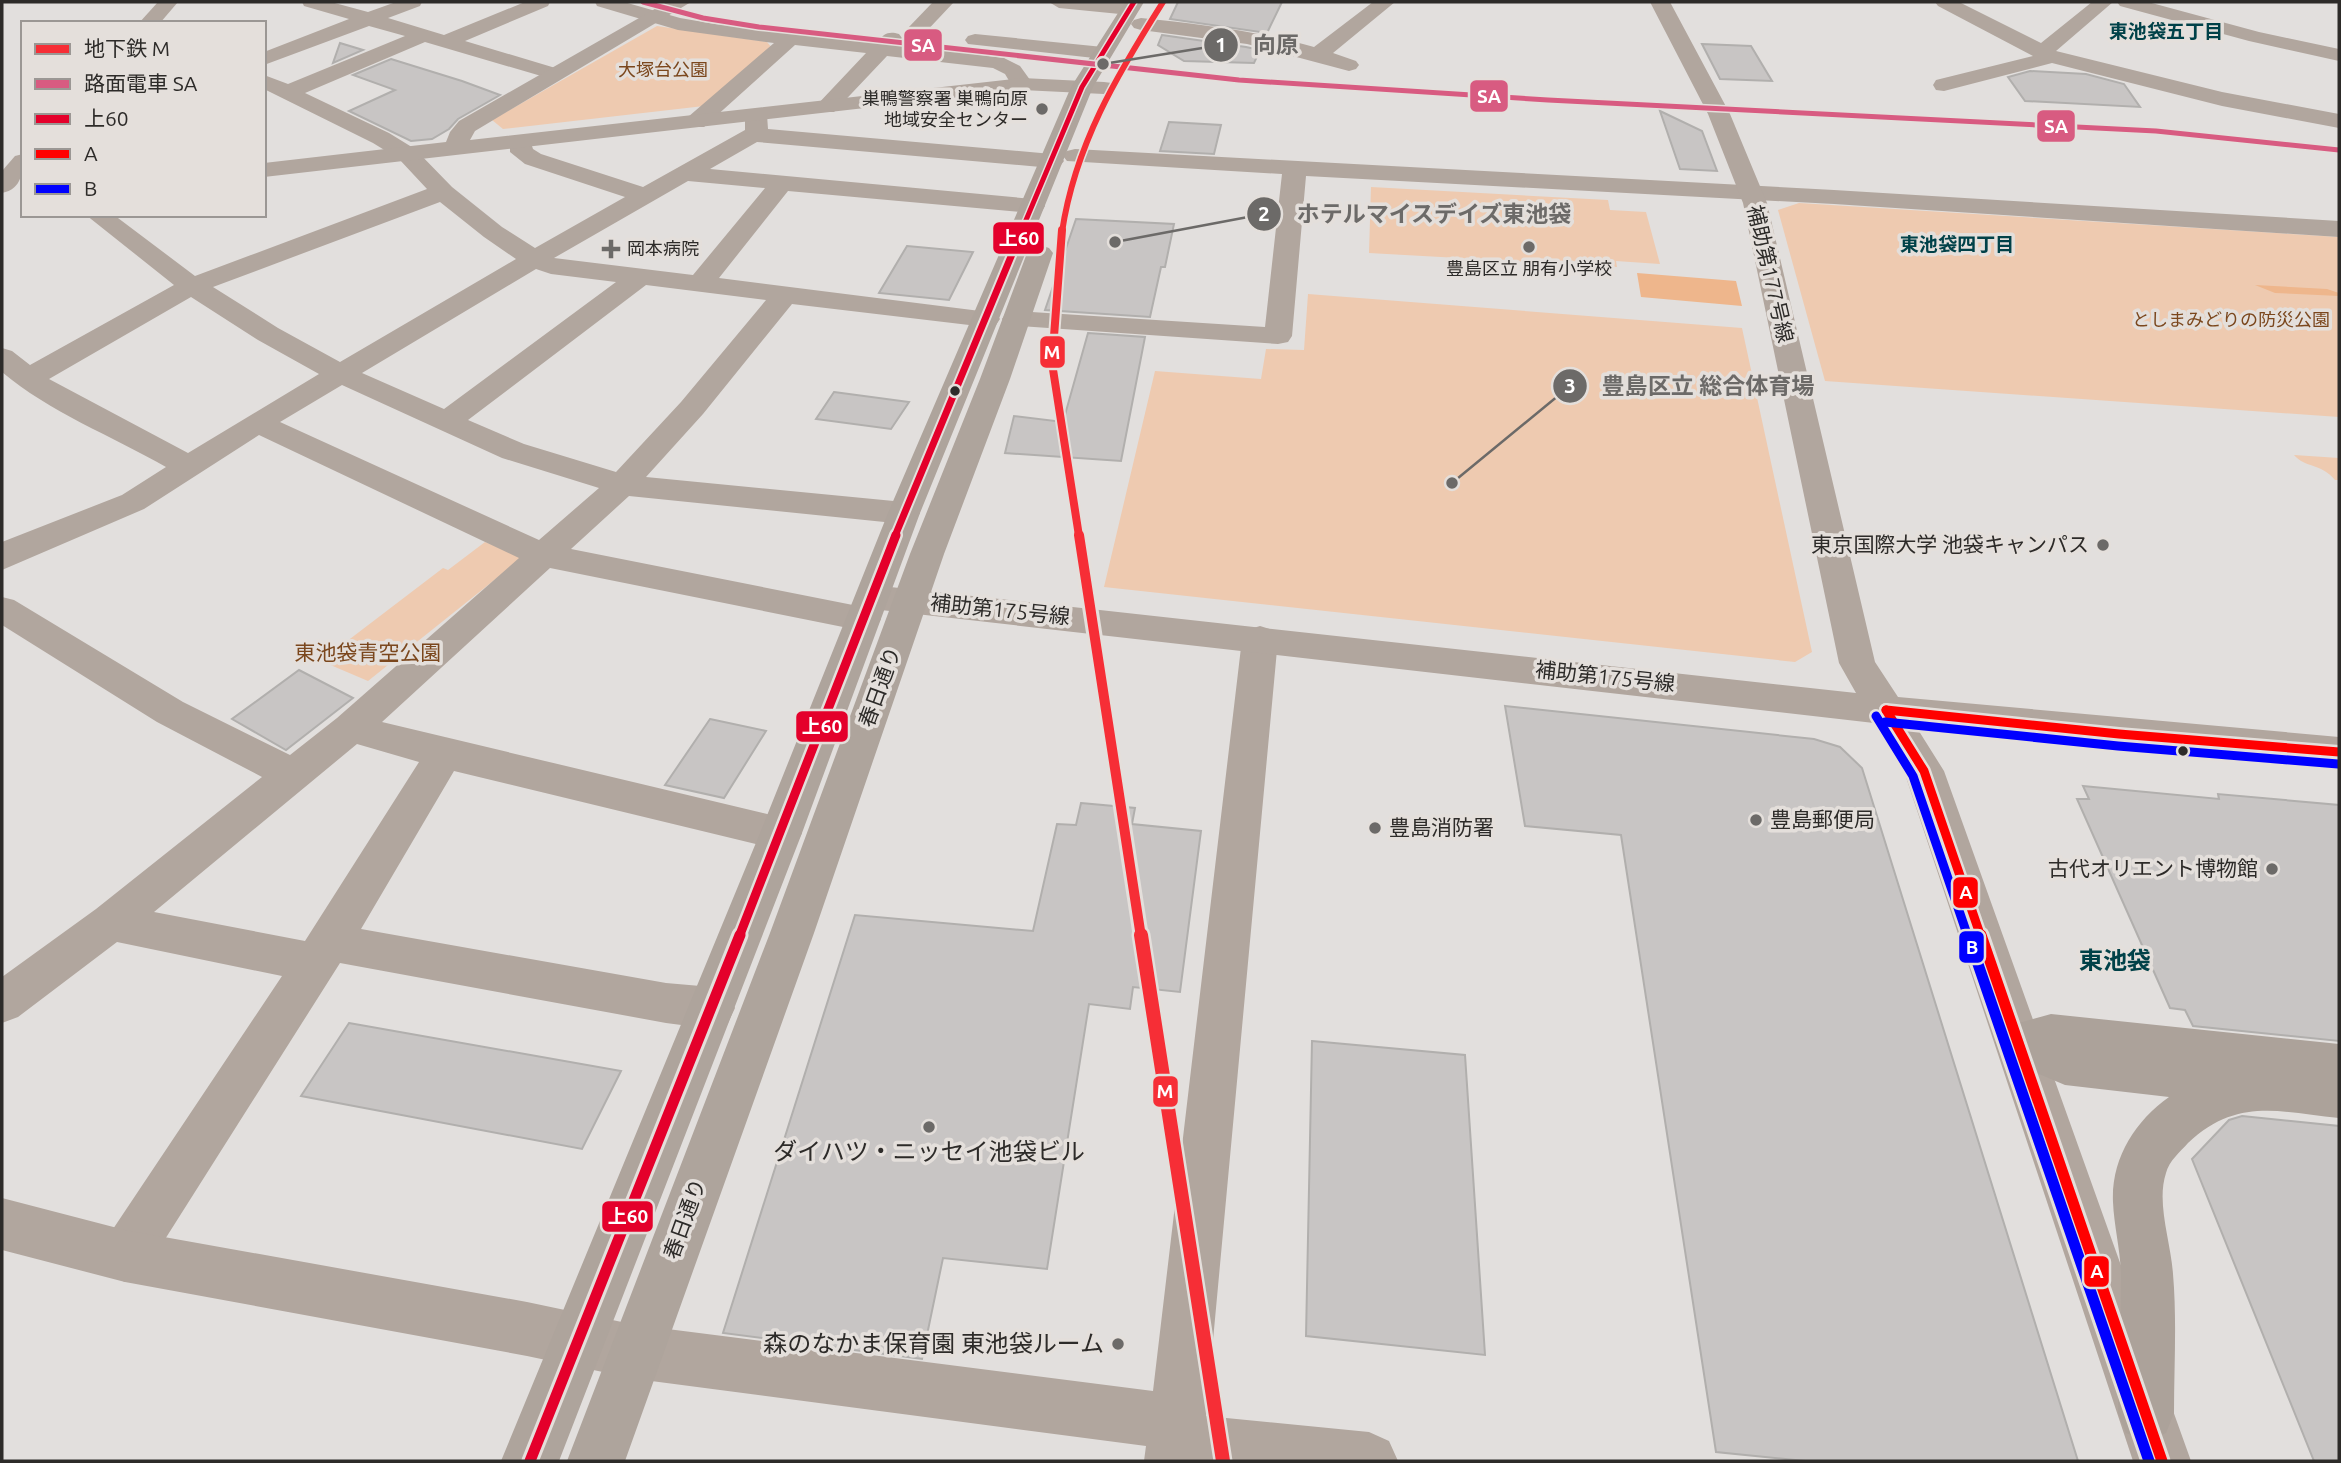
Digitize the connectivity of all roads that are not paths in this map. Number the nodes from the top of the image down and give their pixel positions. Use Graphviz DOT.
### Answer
graph roads {
  1 [pos="168,2"];
  2 [pos="311,2"];
  3 [pos="413,2"];
  4 [pos="541,2"];
  5 [pos="604,2"];
  6 [pos="944,2"];
  7 [pos="1059,2"];
  8 [pos="1385,2"];
  9 [pos="1660,2"];
  10 [pos="1945,2"];
  11 [pos="2104,2"];
  12 [pos="2127,2"];
  13 [pos="695,5"];
  14 [pos="1141,9"];
  15 [pos="656,18"];
  16 [pos="368,19"];
  17 [pos="151,21"];
  18 [pos="906,33"];
  19 [pos="435,39"];
  20 [pos="788,41"];
  21 [pos="882,50"];
  22 [pos="1318,54"];
  23 [pos="2046,55"];
  24 [pos="2339,55"];
  25 [pos="266,58"];
  26 [pos="1349,65"];
  27 [pos="555,74"];
  28 [pos="1097,76"];
  29 [pos="266,82"];
  30 [pos="1022,85"];
  31 [pos="288,92"];
  32 [pos="1975,103"];
  33 [pos="826,107"];
  34 [pos="2339,121"];
  35 [pos="695,122"];
  36 [pos="754,125"];
  37 [pos="521,142"];
  38 [pos="455,149"];
  39 [pos="407,154"];
  40 [pos="1064,159"];
  41 [pos="1295,168"];
  42 [pos="266,170"];
  43 [pos="686,174"];
  44 [pos="782,183"];
  45 [pos="443,191"];
  46 [pos="1751,193"];
  47 [pos="645,196"];
  48 [pos="21,198"];
  49 [pos="2,200"];
  50 [pos="1033,206"];
  51 [pos="101,217"];
  52 [pos="2339,229"];
  53 [pos="534,259"];
  54 [pos="640,277"];
  55 [pos="701,283"];
  56 [pos="192,286"];
  57 [pos="785,295"];
  58 [pos="1001,319"];
  59 [pos="2,357"];
  60 [pos="341,374"];
  61 [pos="27,379"];
  62 [pos="447,421"];
  63 [pos="257,423"];
  64 [pos="190,467"];
  65 [pos="622,485"];
  66 [pos="904,513"];
  67 [pos="542,555"];
  68 [pos="2,559"];
  69 [pos="910,601"];
  70 [pos="868,608"];
  71 [pos="2,609"];
  72 [pos="1260,639"];
  73 [pos="1886,710"];
  74 [pos="351,728"];
  75 [pos="2339,752"];
  76 [pos="444,754"];
  77 [pos="291,774"];
  78 [pos="781,833"];
  79 [pos="111,922"];
  80 [pos="322,953"];
  81 [pos="2,1003"];
  82 [pos="712,1008"];
  83 [pos="2018,1043"];
  84 [pos="2339,1066"];
  85 [pos="2262,1086"];
  86 [pos="2339,1095"];
  87 [pos="2,1224"];
  88 [pos="125,1256"];
  89 [pos="579,1342"];
  90 [pos="636,1352"];
  91 [pos="2146,1413"];
  92 [pos="1175,1442"];
  93 [pos="530,1461"];
  94 [pos="596,1461"];
  95 [pos="1369,1461"];
  96 [pos="2162,1461"];
  1 -- 17 [label="street"];
  2 -- 16 [label="street"];
  3 -- 16 [label="street"];
  4 -- 19 [label="street"];
  5 -- 15 [label="street"];
  6 -- 18 [label="street"];
  7 -- 14 [label="street"];
  8 -- 22 [label="street"];
  9 -- 46 [label="street, 補助第177号線"];
  10 -- 23 [label="street"];
  11 -- 23 [label="street"];
  12 -- 24 [label="street"];
  13 -- 15 [label="street"];
  13 -- 18 [label="street"];
  14 -- 22 [label="street"];
  14 -- 28 [label="highway, 春日通り"];
  15 -- 20 [label="street"];
  15 -- 27 [label="street"];
  16 -- 19 [label="street"];
  16 -- 25 [label="street"];
  18 -- 21 [label="street"];
  18 -- 28 [label="street"];
  19 -- 27 [label="street"];
  19 -- 31 [label="street"];
  20 -- 21 [label="street"];
  20 -- 35 [label="street"];
  21 -- 30 [label="street"];
  21 -- 33 [label="street"];
  22 -- 26 [label="street"];
  23 -- 32 [label="street"];
  23 -- 34 [label="street"];
  27 -- 38 [label="street"];
  28 -- 30 [label="street"];
  28 -- 40 [label="highway, 春日通り"];
  29 -- 31 [label="street"];
  30 -- 33 [label="street"];
  31 -- 39 [label="street"];
  33 -- 36 [label="street"];
  35 -- 36 [label="street"];
  35 -- 37 [label="street"];
  36 -- 40 [label="street"];
  36 -- 43 [label="street"];
  37 -- 38 [label="street"];
  37 -- 47 [label="street"];
  38 -- 39 [label="street"];
  39 -- 42 [label="street"];
  39 -- 45 [label="street"];
  40 -- 41 [label="street"];
  40 -- 50 [label="highway, 春日通り"];
  40 -- 58 [label="highway, 春日通り"];
  41 -- 46 [label="street"];
  41 -- 58 [label="street"];
  43 -- 44 [label="street"];
  43 -- 47 [label="street"];
  44 -- 50 [label="street"];
  44 -- 55 [label="street"];
  45 -- 53 [label="street"];
  45 -- 56 [label="street"];
  46 -- 52 [label="street"];
  46 -- 73 [label="street, 補助第177号線"];
  47 -- 53 [label="street"];
  48 -- 49 [label="street"];
  50 -- 58 [label="highway, 春日通り"];
  51 -- 56 [label="street"];
  53 -- 54 [label="street"];
  53 -- 60 [label="street"];
  54 -- 55 [label="street"];
  54 -- 62 [label="street"];
  55 -- 57 [label="street"];
  56 -- 60 [label="street"];
  56 -- 61 [label="street"];
  57 -- 58 [label="street"];
  57 -- 65 [label="street"];
  58 -- 66 [label="highway, 春日通り"];
  58 -- 69 [label="highway, 春日通り"];
  59 -- 61 [label="street"];
  60 -- 62 [label="street"];
  60 -- 63 [label="street"];
  61 -- 64 [label="street"];
  62 -- 65 [label="street"];
  63 -- 64 [label="street"];
  63 -- 67 [label="street, 補助第175号線"];
  64 -- 68 [label="street"];
  65 -- 66 [label="street"];
  65 -- 67 [label="street"];
  66 -- 70 [label="highway, 春日通り"];
  67 -- 70 [label="street, 補助第175号線"];
  67 -- 74 [label="street"];
  69 -- 70 [label="street, 補助第175号線"];
  69 -- 72 [label="street, 補助第175号線"];
  69 -- 90 [label="highway, 春日通り"];
  70 -- 78 [label="highway, 春日通り"];
  71 -- 77 [label="street"];
  72 -- 73 [label="street, 補助第175号線"];
  72 -- 92 [label="street"];
  73 -- 75 [label="street, 補助第175号線"];
  73 -- 83 [label="street, 補助第177号線"];
  74 -- 76 [label="street"];
  74 -- 77 [label="street"];
  76 -- 78 [label="street"];
  76 -- 80 [label="street"];
  77 -- 79 [label="street"];
  78 -- 82 [label="highway, 春日通り"];
  79 -- 80 [label="street"];
  79 -- 81 [label="street"];
  80 -- 82 [label="street"];
  80 -- 88 [label="street"];
  82 -- 89 [label="highway, 春日通り"];
  83 -- 84 [label="highway"];
  83 -- 85 [label="highway"];
  83 -- 91 [label="street, 補助第177号線"];
  85 -- 86 [label="highway"];
  85 -- 91 [label="highway"];
  87 -- 88 [label="street"];
  88 -- 89 [label="street"];
  89 -- 90 [label="street"];
  89 -- 93 [label="highway, 春日通り"];
  90 -- 92 [label="street"];
  90 -- 94 [label="highway, 春日通り"];
  91 -- 96 [label="street, 補助第177号線"];
  92 -- 95 [label="street"];
}
